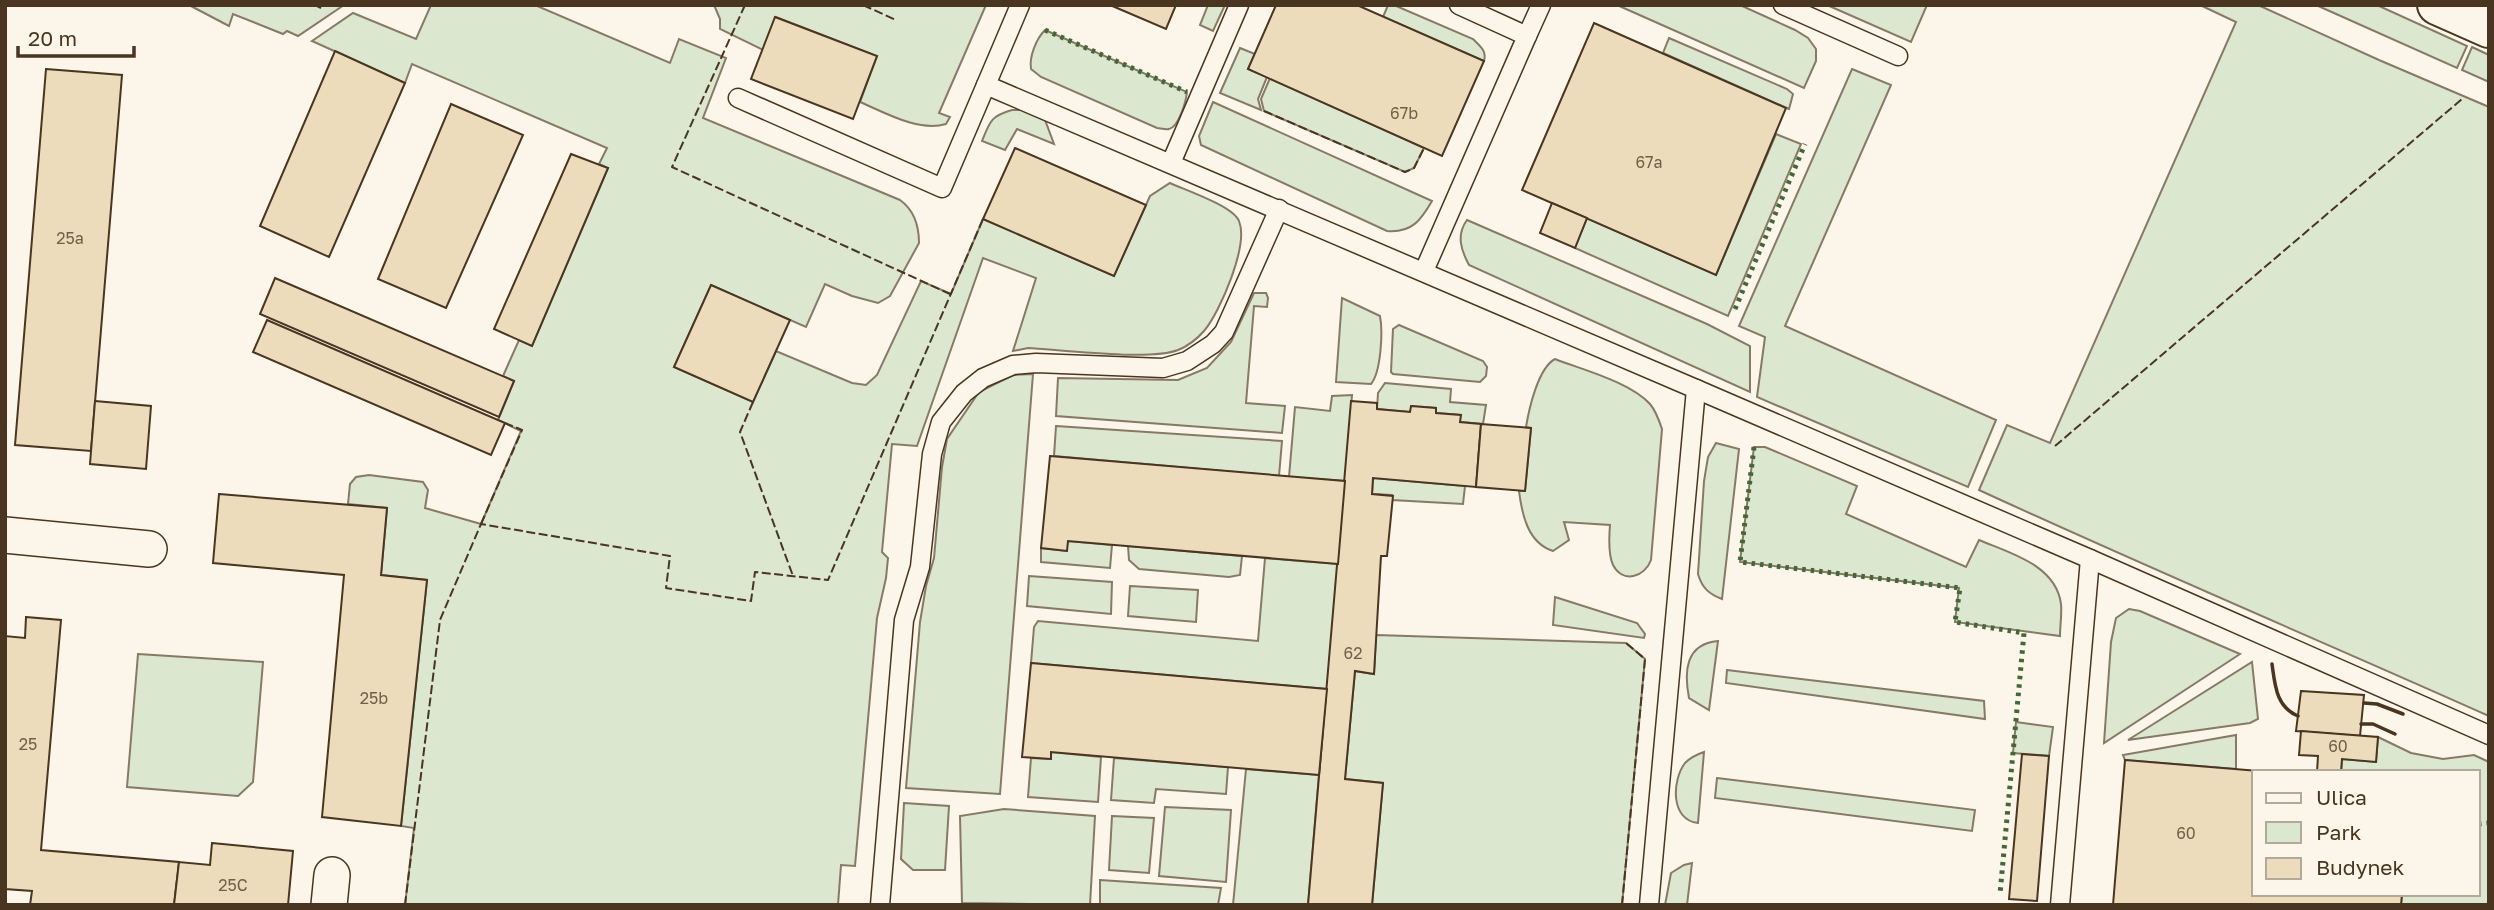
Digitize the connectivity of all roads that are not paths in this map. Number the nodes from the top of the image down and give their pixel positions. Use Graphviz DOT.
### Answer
graph roads {
  1 [pos="1020,5"];
  2 [pos="1239,5"];
  3 [pos="1460,5"];
  4 [pos="1541,5"];
  5 [pos="1783,5"];
  6 [pos="2437,5"];
  7 [pos="2489,28"];
  8 [pos="1527,36"];
  9 [pos="1898,56"];
  10 [pos="986,85"];
  11 [pos="738,98"];
  12 [pos="1171,163"];
  13 [pos="1279,209"];
  14 [pos="1424,271"];
  15 [pos="1696,389"];
  16 [pos="5,535"];
  17 [pos="149,549"];
  18 [pos="2090,559"];
  19 [pos="2489,735"];
  20 [pos="880,905"];
  21 [pos="1649,905"];
  22 [pos="2060,905"];
  1 -- 10 [label="lane"];
  2 -- 12 [label="lane"];
  3 -- 8 [label="lane"];
  4 -- 8 [label="lane"];
  5 -- 9 [label="lane"];
  6 -- 7 [label="street"];
  8 -- 14 [label="lane"];
  10 -- 11 [label="lane"];
  10 -- 12 [label="lane"];
  12 -- 13 [label="lane"];
  13 -- 14 [label="lane"];
  13 -- 20 [label="lane"];
  14 -- 15 [label="lane"];
  15 -- 18 [label="lane"];
  15 -- 21 [label="lane"];
  16 -- 17 [label="street"];
  18 -- 19 [label="lane"];
  18 -- 22 [label="lane"];
}
